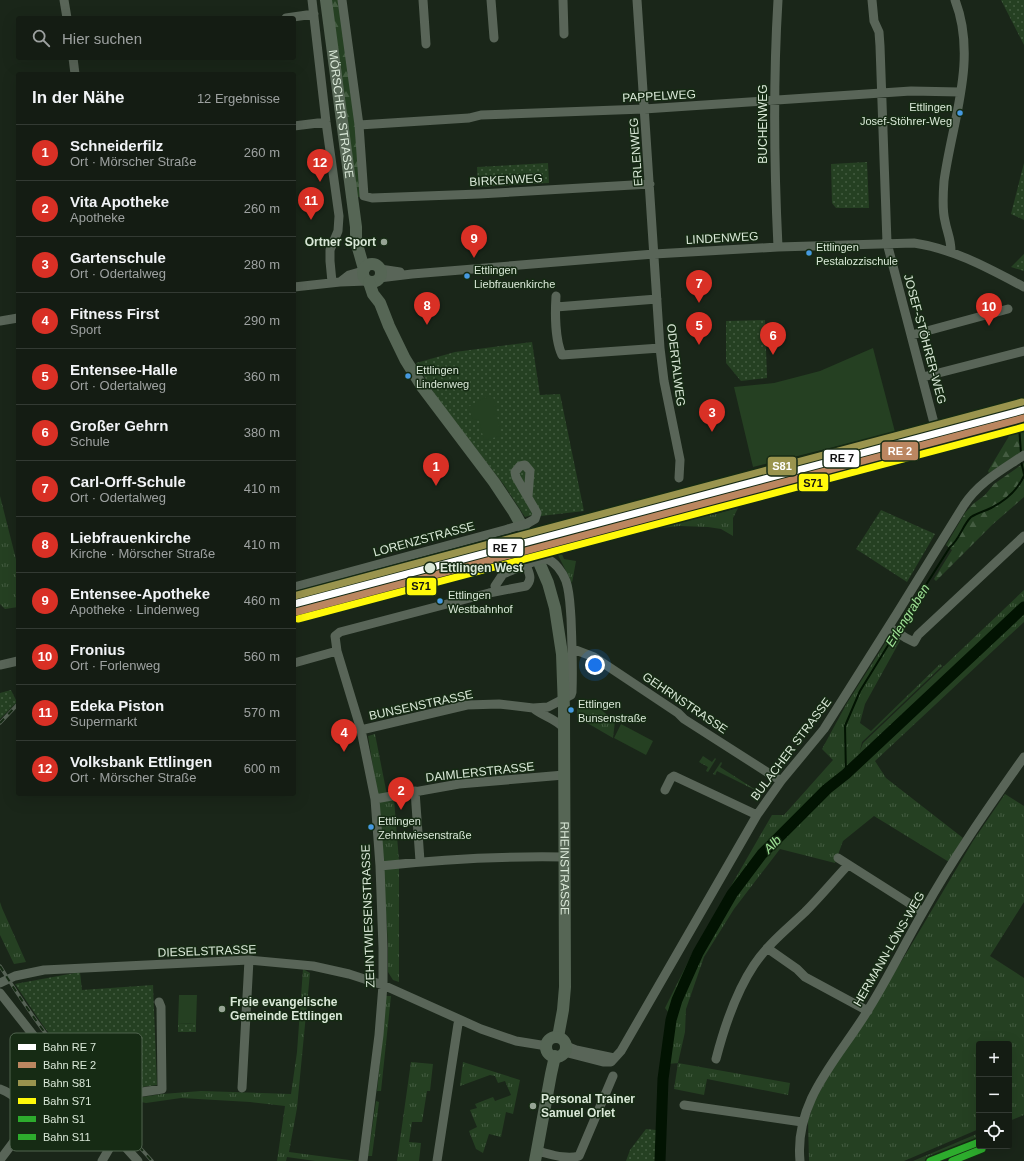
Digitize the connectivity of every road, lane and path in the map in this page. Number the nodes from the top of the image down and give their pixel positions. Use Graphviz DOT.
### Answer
graph roads {
  1 [pos="64,0"];
  2 [pos="312,0"];
  3 [pos="326,0"];
  4 [pos="342,0"];
  5 [pos="423,0"];
  6 [pos="491,0"];
  7 [pos="563,0"];
  8 [pos="637,0"];
  9 [pos="778,0"];
  10 [pos="872,0"];
  11 [pos="955,0"];
  12 [pos="314,14"];
  13 [pos="67,16"];
  14 [pos="296,17"];
  15 [pos="564,34"];
  16 [pos="494,38"];
  17 [pos="426,44"];
  18 [pos="73,60"];
  19 [pos="76,72"];
  20 [pos="960,92"];
  21 [pos="882,93"];
  22 [pos="775,101"];
  23 [pos="644,109"];
  24 [pos="326,122"];
  25 [pos="359,124"];
  26 [pos="296,126"];
  27 [pos="650,184"];
  28 [pos="364,196"];
  29 [pos="887,243"];
  30 [pos="778,247"];
  31 [pos="951,251"];
  32 [pos="654,254"];
  33 [pos="371,274"];
  34 [pos="336,282"];
  35 [pos="296,287"];
  36 [pos="1024,287"];
  37 [pos="556,296"];
  38 [pos="657,300"];
  39 [pos="556,307"];
  40 [pos="1008,309"];
  41 [pos="16,318"];
  42 [pos="0,321"];
  43 [pos="912,335"];
  44 [pos="660,348"];
  45 [pos="1024,350"];
  46 [pos="923,377"];
  47 [pos="934,423"];
  48 [pos="1020,457"];
  49 [pos="679,478"];
  50 [pos="528,497"];
  51 [pos="514,512"];
  52 [pos="1024,536"];
  53 [pos="528,564"];
  54 [pos="296,586"];
  55 [pos="498,591"];
  56 [pos="894,631"];
  57 [pos="573,649"];
  58 [pos="337,651"];
  59 [pos="16,662"];
  60 [pos="296,662"];
  61 [pos="0,666"];
  62 [pos="564,698"];
  63 [pos="534,708"];
  64 [pos="564,728"];
  65 [pos="361,730"];
  66 [pos="1024,757"];
  67 [pos="564,775"];
  68 [pos="782,781"];
  69 [pos="665,790"];
  70 [pos="415,791"];
  71 [pos="375,799"];
  72 [pos="757,815"];
  73 [pos="565,857"];
  74 [pos="838,858"];
  75 [pos="420,861"];
  76 [pos="848,865"];
  77 [pos="380,866"];
  78 [pos="923,912"];
  79 [pos="767,948"];
  80 [pos="249,960"];
  81 [pos="0,983"];
  82 [pos="383,985"];
  83 [pos="0,993"];
  84 [pos="159,1002"];
  85 [pos="868,1011"];
  86 [pos="458,1024"];
  87 [pos="32,1033"];
  88 [pos="547,1046"];
  89 [pos="561,1048"];
  90 [pos="716,1059"];
  91 [pos="613,1076"];
  92 [pos="242,1088"];
  93 [pos="0,1089"];
  94 [pos="142,1092"];
  95 [pos="10,1094"];
  96 [pos="684,1105"];
  97 [pos="802,1122"];
  98 [pos="10,1147"];
  99 [pos="108,1151"];
  100 [pos="129,1151"];
  101 [pos="536,1156"];
  102 [pos="0,1160"];
  103 [pos="102,1161"];
  104 [pos="138,1161"];
  105 [pos="363,1161"];
  106 [pos="437,1161"];
  107 [pos="800,1161"];
  1 -- 13 [label="street"];
  2 -- 12 [label="street, MÖRSCHER STRASSE"];
  3 -- 33 [label="main road, MÖRSCHER STRASSE"];
  4 -- 25 [label="street, MÖRSCHER STRASSE"];
  5 -- 17 [label="street"];
  6 -- 16 [label="street"];
  7 -- 15 [label="street"];
  8 -- 23 [label="street, ERLENWEG"];
  9 -- 22 [label="street, BUCHENWEG"];
  10 -- 21 [label="street, JOSEF-STÖHRER-WEG"];
  11 -- 20 [label="street"];
  12 -- 14 [label="street"];
  12 -- 24 [label="street, MÖRSCHER STRASSE"];
  18 -- 19 [label="street"];
  20 -- 21 [label="street, PAPPELWEG"];
  20 -- 31 [label="street"];
  21 -- 22 [label="street, PAPPELWEG"];
  21 -- 29 [label="street, JOSEF-STÖHRER-WEG"];
  22 -- 23 [label="street, PAPPELWEG"];
  22 -- 30 [label="street, BUCHENWEG"];
  23 -- 25 [label="street, PAPPELWEG"];
  23 -- 27 [label="street, ERLENWEG"];
  24 -- 26 [label="street"];
  24 -- 34 [label="street, MÖRSCHER STRASSE"];
  25 -- 28 [label="street, MÖRSCHER STRASSE"];
  27 -- 28 [label="street, BIRKENWEG"];
  27 -- 32 [label="street, ERLENWEG"];
  29 -- 30 [label="street, LINDENWEG"];
  29 -- 31 [label="street, LINDENWEG"];
  29 -- 43 [label="street, JOSEF-STÖHRER-WEG"];
  30 -- 32 [label="street, LINDENWEG"];
  31 -- 36 [label="street, LINDENWEG"];
  32 -- 33 [label="street, LINDENWEG"];
  32 -- 38 [label="street, ODERTALWEG"];
  33 -- 34 [label="street, LINDENWEG"];
  33 -- 51 [label="main road, MÖRSCHER STRASSE"];
  34 -- 35 [label="street"];
  37 -- 39 [label="street"];
  38 -- 39 [label="street"];
  38 -- 44 [label="street, ODERTALWEG"];
  39 -- 44 [label="street"];
  40 -- 43 [label="street"];
  41 -- 42 [label="street"];
  43 -- 46 [label="street, JOSEF-STÖHRER-WEG"];
  44 -- 49 [label="street, ODERTALWEG"];
  45 -- 46 [label="street"];
  46 -- 47 [label="street, JOSEF-STÖHRER-WEG"];
  48 -- 56 [label="street, BULACHER STRASSE"];
  50 -- 54 [label="street, LORENZSTRASSE, bridge"];
  51 -- 62 [label="main road, RHEINSTRASSE"];
  52 -- 56 [label="street"];
  53 -- 55 [label="street, RHEINSTRASSE"];
  53 -- 55 [label="street"];
  53 -- 57 [label="street, RHEINSTRASSE, bridge"];
  55 -- 58 [label="street"];
  56 -- 68 [label="street, BULACHER STRASSE"];
  57 -- 62 [label="street, RHEINSTRASSE"];
  57 -- 68 [label="street, GEHRNSTRASSE"];
  58 -- 60 [label="street"];
  58 -- 65 [label="street, ZEHNTWIESENSTRASSE"];
  59 -- 61 [label="street"];
  62 -- 63 [label="street, BUNSENSTRASSE"];
  62 -- 64 [label="main road, RHEINSTRASSE"];
  63 -- 64 [label="street, BUNSENSTRASSE"];
  63 -- 65 [label="street, BUNSENSTRASSE"];
  64 -- 67 [label="main road, RHEINSTRASSE"];
  65 -- 71 [label="street, ZEHNTWIESENSTRASSE"];
  66 -- 78 [label="street, HERMANN-LÖNS-WEG"];
  67 -- 70 [label="street, DAIMLERSTRASSE"];
  67 -- 73 [label="main road, RHEINSTRASSE"];
  68 -- 72 [label="street, BULACHER STRASSE"];
  69 -- 72 [label="street"];
  70 -- 71 [label="street, DAIMLERSTRASSE"];
  70 -- 75 [label="street"];
  71 -- 77 [label="street, ZEHNTWIESENSTRASSE"];
  72 -- 89 [label="street, BULACHER STRASSE"];
  73 -- 75 [label="street"];
  73 -- 89 [label="main road, RHEINSTRASSE"];
  74 -- 76 [label="street"];
  75 -- 77 [label="street"];
  76 -- 78 [label="street"];
  76 -- 79 [label="street"];
  77 -- 82 [label="street, ZEHNTWIESENSTRASSE"];
  78 -- 85 [label="street, HERMANN-LÖNS-WEG"];
  79 -- 85 [label="street"];
  79 -- 90 [label="street"];
  80 -- 81 [label="street, DIESELSTRASSE"];
  80 -- 82 [label="street, DIESELSTRASSE"];
  80 -- 92 [label="street"];
  82 -- 88 [label="street, DIESELSTRASSE"];
  82 -- 105 [label="street, ZEHNTWIESENSTRASSE"];
  83 -- 87 [label="street"];
  84 -- 94 [label="street"];
  85 -- 97 [label="street, HERMANN-LÖNS-WEG"];
  86 -- 106 [label="street"];
  88 -- 89 [label="main road"];
  89 -- 101 [label="main road, RHEINSTRASSE"];
  91 -- 101 [label="street"];
  93 -- 95 [label="street"];
  96 -- 97 [label="street"];
  97 -- 107 [label="street, HERMANN-LÖNS-WEG"];
  98 -- 102 [label="street"];
  99 -- 103 [label="street"];
  100 -- 104 [label="street"];
}
